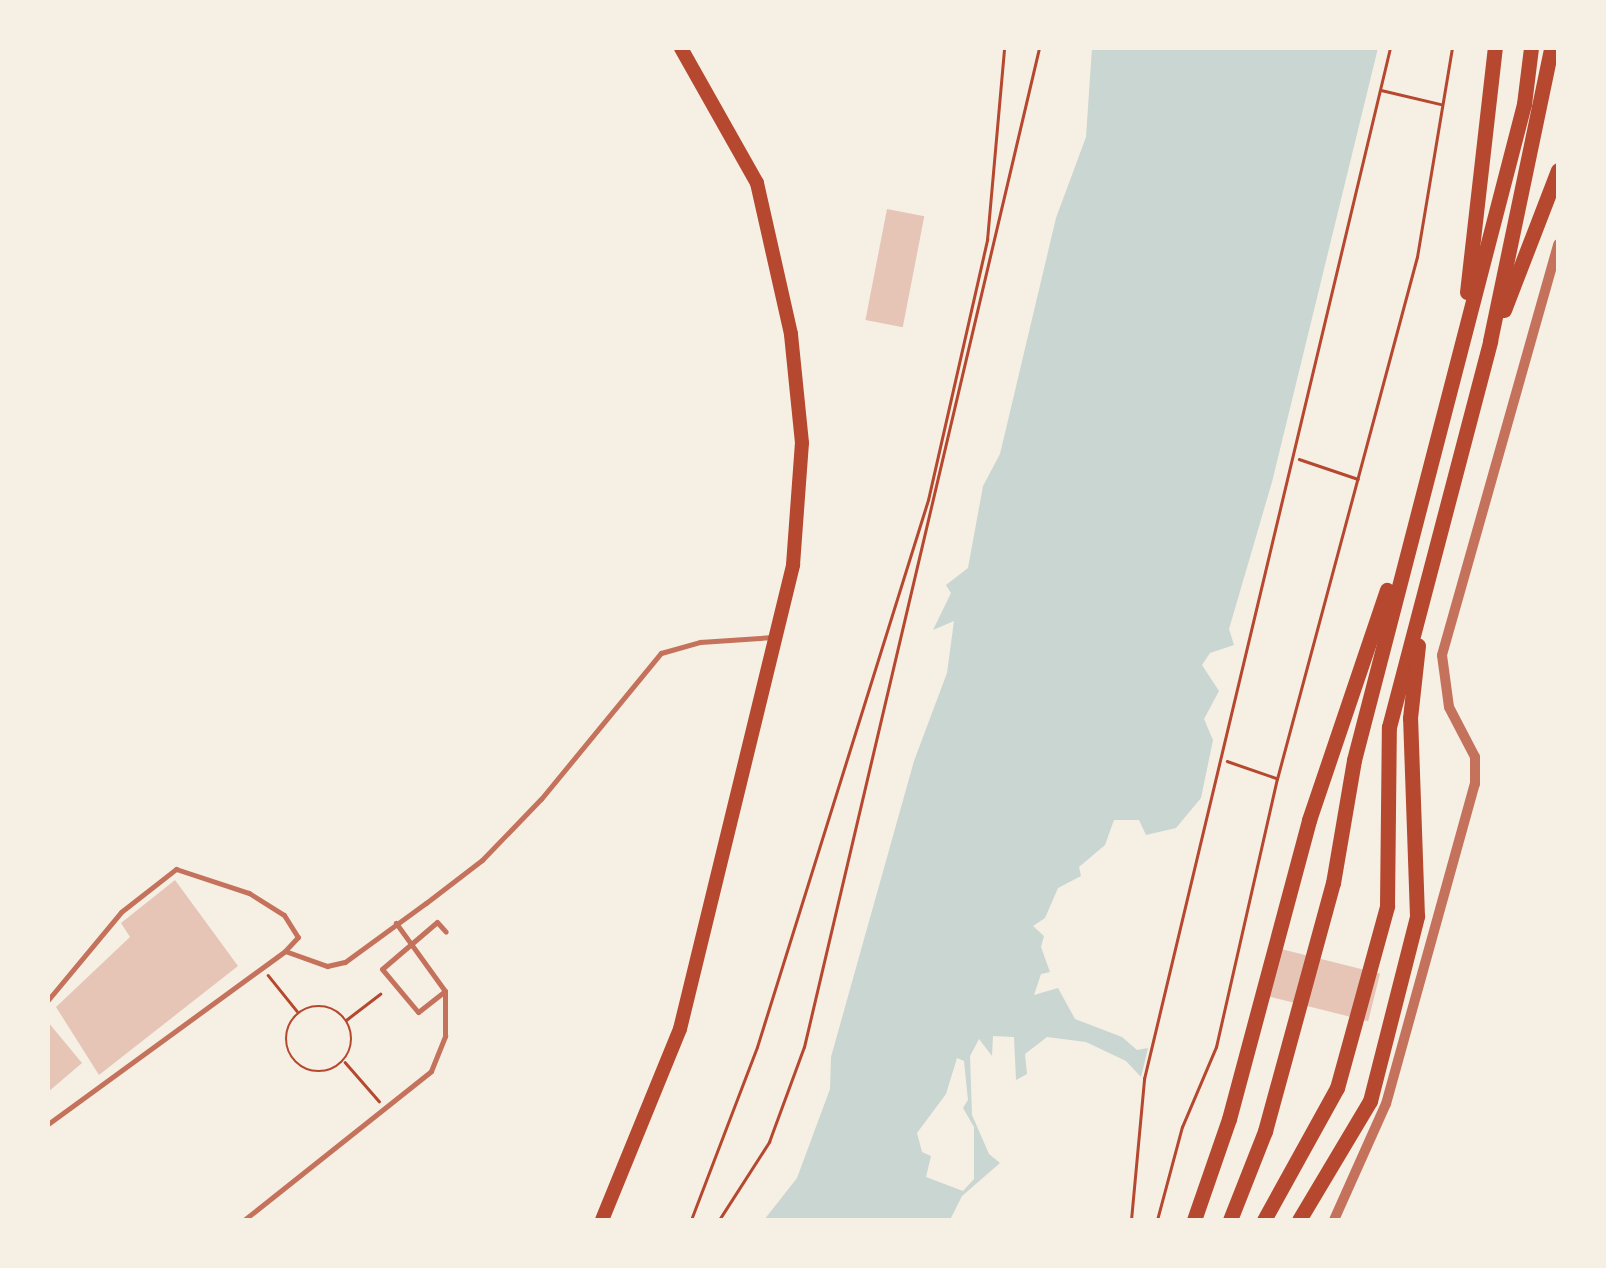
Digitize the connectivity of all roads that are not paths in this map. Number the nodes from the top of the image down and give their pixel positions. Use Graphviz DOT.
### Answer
graph roads {
  1 [pos="681,48"];
  2 [pos="1495,48"];
  3 [pos="1531,48"];
  4 [pos="1551,48"];
  5 [pos="1558,170"];
  6 [pos="1558,244"];
  7 [pos="1465,328"];
  8 [pos="1490,340"];
  9 [pos="1428,468"];
  10 [pos="1425,591"];
  11 [pos="776,636"];
  12 [pos="396,923"];
  13 [pos="446,932"];
  14 [pos="411,944"];
  15 [pos="285,951"];
  16 [pos="445,992"];
  17 [pos="48,1000"];
  18 [pos="48,1124"];
  19 [pos="1336,1216"];
  20 [pos="244,1220"];
  21 [pos="602,1220"];
  22 [pos="1194,1220"];
  23 [pos="1230,1220"];
  24 [pos="1264,1220"];
  25 [pos="1298,1220"];
  26 [pos="1352,1220"];
  1 -- 11 [label="main road"];
  2 -- 7 [label="highway"];
  3 -- 7 [label="highway"];
  4 -- 8 [label="highway"];
  5 -- 8 [label="highway"];
  6 -- 19 [label="street"];
  7 -- 9 [label="highway"];
  8 -- 10 [label="highway"];
  9 -- 22 [label="highway"];
  9 -- 23 [label="highway"];
  10 -- 24 [label="highway"];
  10 -- 25 [label="highway"];
  11 -- 12 [label="lane"];
  11 -- 21 [label="main road"];
  12 -- 14 [label="lane"];
  12 -- 15 [label="lane"];
  13 -- 14 [label="lane"];
  14 -- 16 [label="lane"];
  14 -- 16 [label="lane"];
  15 -- 17 [label="lane"];
  15 -- 18 [label="lane"];
  16 -- 20 [label="lane"];
  19 -- 26 [label="street"];
}
